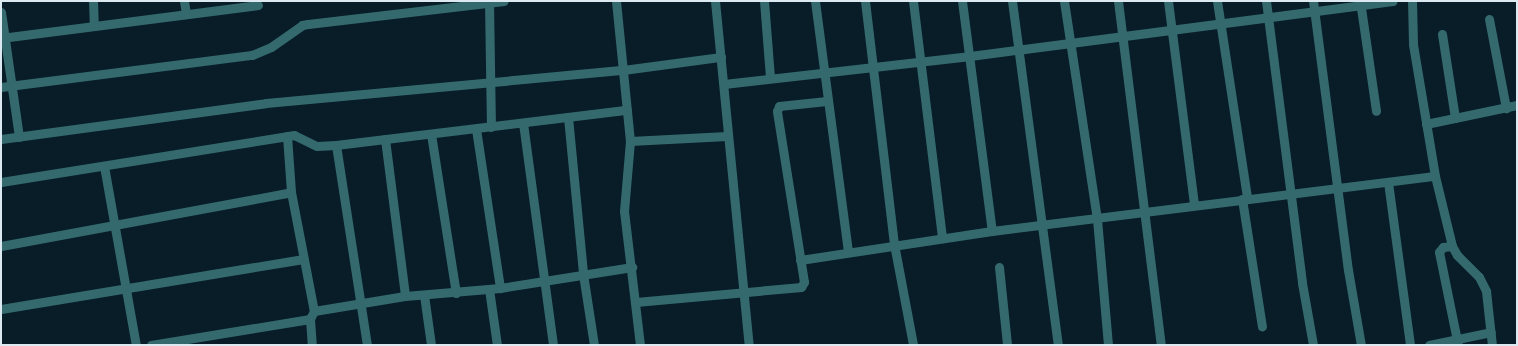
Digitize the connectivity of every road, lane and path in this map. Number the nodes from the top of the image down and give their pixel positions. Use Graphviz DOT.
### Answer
graph roads {
  1 [pos="92,1"];
  2 [pos="184,1"];
  3 [pos="504,1"];
  4 [pos="616,1"];
  5 [pos="715,1"];
  6 [pos="764,1"];
  7 [pos="814,1"];
  8 [pos="865,1"];
  9 [pos="913,1"];
  10 [pos="962,1"];
  11 [pos="1012,1"];
  12 [pos="1064,1"];
  13 [pos="1118,1"];
  14 [pos="1168,1"];
  15 [pos="1217,1"];
  16 [pos="1266,1"];
  17 [pos="1313,1"];
  18 [pos="1392,1"];
  19 [pos="1412,1"];
  20 [pos="489,2"];
  21 [pos="1360,3"];
  22 [pos="258,5"];
  23 [pos="1,12"];
  24 [pos="1315,13"];
  25 [pos="186,14"];
  26 [pos="1268,18"];
  27 [pos="1489,19"];
  28 [pos="1221,24"];
  29 [pos="94,26"];
  30 [pos="1173,29"];
  31 [pos="1442,34"];
  32 [pos="1123,36"];
  33 [pos="3,38"];
  34 [pos="1069,43"];
  35 [pos="1018,50"];
  36 [pos="970,56"];
  37 [pos="721,57"];
  38 [pos="922,62"];
  39 [pos="871,67"];
  40 [pos="623,70"];
  41 [pos="822,72"];
  42 [pos="770,78"];
  43 [pos="492,82"];
  44 [pos="724,84"];
  45 [pos="12,85"];
  46 [pos="1,87"];
  47 [pos="827,101"];
  48 [pos="1517,105"];
  49 [pos="1506,108"];
  50 [pos="627,110"];
  51 [pos="1376,111"];
  52 [pos="568,118"];
  53 [pos="1455,118"];
  54 [pos="523,123"];
  55 [pos="1426,124"];
  56 [pos="491,127"];
  57 [pos="476,129"];
  58 [pos="431,134"];
  59 [pos="287,136"];
  60 [pos="727,136"];
  61 [pos="19,137"];
  62 [pos="1,139"];
  63 [pos="385,139"];
  64 [pos="630,142"];
  65 [pos="336,145"];
  66 [pos="104,166"];
  67 [pos="1435,176"];
  68 [pos="1,182"];
  69 [pos="1388,182"];
  70 [pos="1338,188"];
  71 [pos="291,192"];
  72 [pos="1292,193"];
  73 [pos="1245,198"];
  74 [pos="1194,205"];
  75 [pos="1144,211"];
  76 [pos="1097,219"];
  77 [pos="114,225"];
  78 [pos="1040,226"];
  79 [pos="992,231"];
  80 [pos="942,238"];
  81 [pos="894,244"];
  82 [pos="1,246"];
  83 [pos="1452,246"];
  84 [pos="848,251"];
  85 [pos="302,259"];
  86 [pos="800,260"];
  87 [pos="999,267"];
  88 [pos="632,268"];
  89 [pos="583,274"];
  90 [pos="543,281"];
  91 [pos="125,288"];
  92 [pos="500,288"];
  93 [pos="489,289"];
  94 [pos="743,292"];
  95 [pos="456,293"];
  96 [pos="424,295"];
  97 [pos="405,296"];
  98 [pos="360,302"];
  99 [pos="636,302"];
  100 [pos="1,309"];
  101 [pos="312,315"];
  102 [pos="1262,326"];
  103 [pos="1491,332"];
  104 [pos="1457,343"];
  105 [pos="136,345"];
  106 [pos="151,345"];
  107 [pos="312,345"];
  108 [pos="368,345"];
  109 [pos="431,345"];
  110 [pos="497,345"];
  111 [pos="554,345"];
  112 [pos="594,345"];
  113 [pos="640,345"];
  114 [pos="749,345"];
  115 [pos="913,345"];
  116 [pos="1008,345"];
  117 [pos="1058,345"];
  118 [pos="1108,345"];
  119 [pos="1161,345"];
  120 [pos="1313,345"];
  121 [pos="1361,345"];
  122 [pos="1410,345"];
  123 [pos="1429,345"];
  124 [pos="1492,345"];
  1 -- 29 [label="street"];
  2 -- 25 [label="street"];
  3 -- 20 [label="street"];
  4 -- 40 [label="street"];
  5 -- 37 [label="street"];
  6 -- 42 [label="street"];
  7 -- 41 [label="street"];
  8 -- 39 [label="street"];
  9 -- 38 [label="street"];
  10 -- 36 [label="street"];
  11 -- 35 [label="street"];
  12 -- 34 [label="street"];
  13 -- 32 [label="street"];
  14 -- 30 [label="street"];
  15 -- 28 [label="street"];
  16 -- 26 [label="street"];
  17 -- 24 [label="street"];
  18 -- 21 [label="street"];
  19 -- 55 [label="street"];
  20 -- 43 [label="street"];
  20 -- 45 [label="street"];
  21 -- 24 [label="street"];
  21 -- 51 [label="street"];
  22 -- 25 [label="street"];
  23 -- 33 [label="street"];
  24 -- 26 [label="street"];
  24 -- 70 [label="street"];
  25 -- 29 [label="street"];
  26 -- 28 [label="street"];
  26 -- 72 [label="street"];
  27 -- 49 [label="street"];
  28 -- 30 [label="street"];
  28 -- 73 [label="street"];
  29 -- 33 [label="street"];
  30 -- 32 [label="street"];
  30 -- 74 [label="street"];
  31 -- 53 [label="street"];
  32 -- 34 [label="street"];
  32 -- 75 [label="street"];
  33 -- 45 [label="street"];
  34 -- 35 [label="street"];
  34 -- 76 [label="street"];
  35 -- 36 [label="street"];
  35 -- 78 [label="street"];
  36 -- 38 [label="street"];
  36 -- 79 [label="street"];
  37 -- 40 [label="street"];
  37 -- 44 [label="street"];
  38 -- 39 [label="street"];
  38 -- 80 [label="street"];
  39 -- 41 [label="street"];
  39 -- 81 [label="street"];
  40 -- 43 [label="street"];
  40 -- 50 [label="street"];
  41 -- 42 [label="street"];
  41 -- 47 [label="street"];
  42 -- 44 [label="street"];
  43 -- 56 [label="street"];
  43 -- 61 [label="street"];
  44 -- 60 [label="street"];
  45 -- 46 [label="street"];
  45 -- 61 [label="street"];
  47 -- 84 [label="street"];
  47 -- 86 [label="street"];
  48 -- 49 [label="street"];
  49 -- 53 [label="street"];
  50 -- 52 [label="street"];
  50 -- 64 [label="street"];
  52 -- 54 [label="street"];
  52 -- 89 [label="street"];
  53 -- 55 [label="street"];
  54 -- 56 [label="street"];
  54 -- 90 [label="street"];
  55 -- 67 [label="street"];
  56 -- 57 [label="street"];
  57 -- 58 [label="street"];
  57 -- 92 [label="street"];
  58 -- 63 [label="street"];
  58 -- 95 [label="street"];
  59 -- 65 [label="street"];
  59 -- 66 [label="street"];
  59 -- 71 [label="street"];
  60 -- 64 [label="street"];
  60 -- 94 [label="street"];
  61 -- 62 [label="street"];
  63 -- 65 [label="street"];
  63 -- 97 [label="street"];
  64 -- 88 [label="street"];
  65 -- 98 [label="street"];
  66 -- 68 [label="street"];
  66 -- 77 [label="street"];
  67 -- 69 [label="street"];
  67 -- 83 [label="street"];
  69 -- 70 [label="street"];
  69 -- 122 [label="street"];
  70 -- 72 [label="street"];
  70 -- 121 [label="street"];
  71 -- 77 [label="street"];
  71 -- 85 [label="street"];
  72 -- 73 [label="street"];
  72 -- 120 [label="street"];
  73 -- 74 [label="street"];
  73 -- 102 [label="street"];
  74 -- 75 [label="street"];
  75 -- 76 [label="street"];
  75 -- 119 [label="street"];
  76 -- 78 [label="street"];
  76 -- 118 [label="street"];
  77 -- 82 [label="street"];
  77 -- 91 [label="street"];
  78 -- 79 [label="street"];
  78 -- 117 [label="street"];
  79 -- 80 [label="street"];
  80 -- 81 [label="street"];
  81 -- 84 [label="street"];
  81 -- 115 [label="street"];
  83 -- 103 [label="street"];
  83 -- 104 [label="street"];
  84 -- 86 [label="street"];
  85 -- 91 [label="street"];
  85 -- 101 [label="street"];
  86 -- 94 [label="street"];
  87 -- 116 [label="street"];
  88 -- 89 [label="street"];
  88 -- 99 [label="street"];
  89 -- 90 [label="street"];
  89 -- 112 [label="street"];
  90 -- 92 [label="street"];
  90 -- 111 [label="street"];
  91 -- 100 [label="street"];
  91 -- 105 [label="street"];
  92 -- 93 [label="street"];
  93 -- 95 [label="street"];
  93 -- 110 [label="street"];
  94 -- 99 [label="street"];
  94 -- 114 [label="street"];
  95 -- 96 [label="street"];
  96 -- 97 [label="street"];
  96 -- 109 [label="street"];
  97 -- 98 [label="street"];
  98 -- 101 [label="street"];
  98 -- 108 [label="street"];
  99 -- 113 [label="street"];
  101 -- 106 [label="street"];
  101 -- 107 [label="street"];
  103 -- 104 [label="street"];
  103 -- 124 [label="street"];
  104 -- 123 [label="street"];
}
